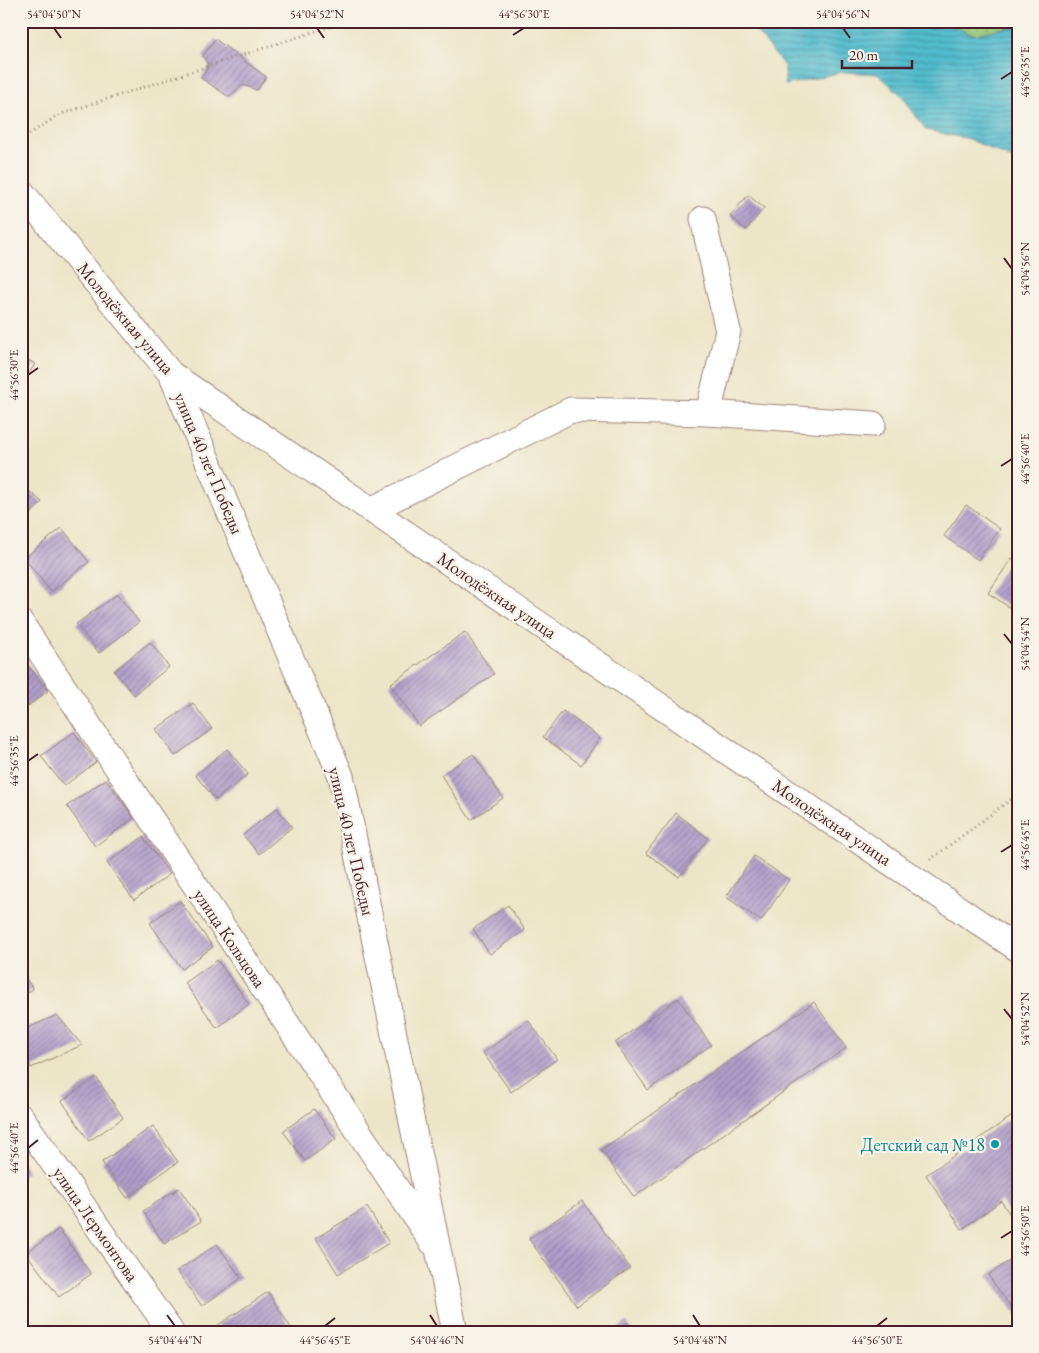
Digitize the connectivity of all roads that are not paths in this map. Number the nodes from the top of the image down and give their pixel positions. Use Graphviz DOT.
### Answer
graph roads {
  1 [pos="21,191"];
  2 [pos="703,219"];
  3 [pos="171,374"];
  4 [pos="708,413"];
  5 [pos="874,424"];
  6 [pos="371,510"];
  7 [pos="21,623"];
  8 [pos="1018,949"];
  9 [pos="21,1116"];
  10 [pos="439,1254"];
  11 [pos="171,1332"];
  12 [pos="455,1332"];
  1 -- 3 [label="street, Молодёжная улица"];
  2 -- 4 [label="street"];
  3 -- 6 [label="street, Молодёжная улица"];
  3 -- 10 [label="street, улица 40 лет Победы"];
  4 -- 5 [label="street"];
  4 -- 6 [label="street"];
  6 -- 8 [label="street, Молодёжная улица"];
  7 -- 10 [label="street, улица Кольцова"];
  9 -- 11 [label="street, улица Лермонтова"];
  10 -- 12 [label="street, улица 40 лет Победы"];
}
